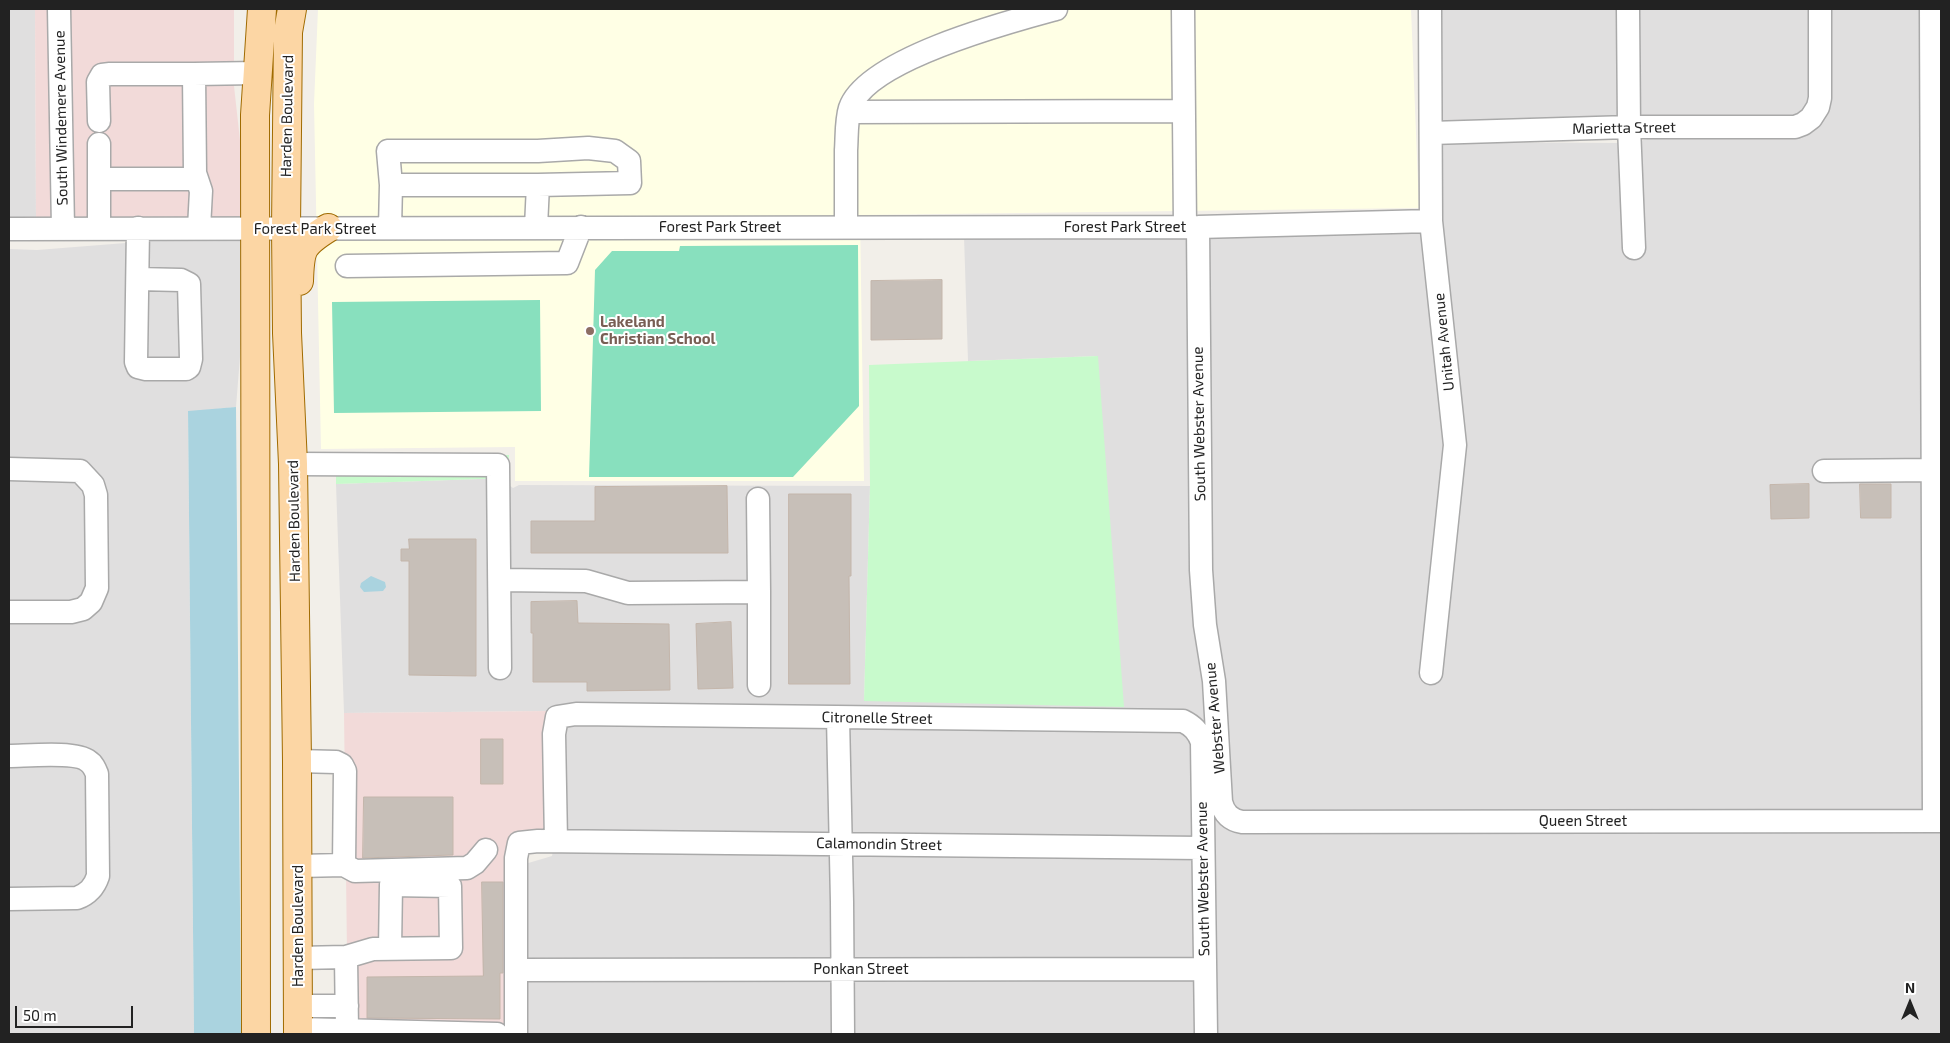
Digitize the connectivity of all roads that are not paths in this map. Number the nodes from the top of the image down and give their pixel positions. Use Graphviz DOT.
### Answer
graph roads {
  1 [pos="59,9"];
  2 [pos="262,9"];
  3 [pos="292,9"];
  4 [pos="1056,9"];
  5 [pos="1183,9"];
  6 [pos="1430,9"];
  7 [pos="1628,9"];
  8 [pos="1820,9"];
  9 [pos="1931,9"];
  10 [pos="258,73"];
  11 [pos="194,74"];
  12 [pos="1183,111"];
  13 [pos="849,112"];
  14 [pos="98,120"];
  15 [pos="1630,127"];
  16 [pos="1431,133"];
  17 [pos="99,144"];
  18 [pos="99,180"];
  19 [pos="197,180"];
  20 [pos="538,185"];
  21 [pos="391,186"];
  22 [pos="1431,221"];
  23 [pos="846,226"];
  24 [pos="1191,226"];
  25 [pos="63,228"];
  26 [pos="99,228"];
  27 [pos="138,228"];
  28 [pos="199,228"];
  29 [pos="286,228"];
  30 [pos="328,228"];
  31 [pos="390,228"];
  32 [pos="437,228"];
  33 [pos="536,228"];
  34 [pos="581,228"];
  35 [pos="9,229"];
  36 [pos="255,229"];
  37 [pos="1634,248"];
  38 [pos="437,265"];
  39 [pos="347,266"];
  40 [pos="138,279"];
  41 [pos="287,333"];
  42 [pos="293,464"];
  43 [pos="9,469"];
  44 [pos="1933,470"];
  45 [pos="1824,471"];
  46 [pos="758,499"];
  47 [pos="500,580"];
  48 [pos="759,592"];
  49 [pos="9,612"];
  50 [pos="1204,620"];
  51 [pos="500,668"];
  52 [pos="1431,673"];
  53 [pos="759,685"];
  54 [pos="838,718"];
  55 [pos="1192,726"];
  56 [pos="9,756"];
  57 [pos="297,761"];
  58 [pos="1227,815"];
  59 [pos="1938,821"];
  60 [pos="556,841"];
  61 [pos="841,844"];
  62 [pos="1202,848"];
  63 [pos="486,850"];
  64 [pos="344,865"];
  65 [pos="298,866"];
  66 [pos="9,898"];
  67 [pos="390,949"];
  68 [pos="346,957"];
  69 [pos="298,958"];
  70 [pos="1205,969"];
  71 [pos="516,970"];
  72 [pos="843,970"];
  73 [pos="347,1006"];
  74 [pos="298,1023"];
  75 [pos="347,1030"];
  76 [pos="256,1034"];
  77 [pos="496,1034"];
  78 [pos="516,1034"];
  79 [pos="843,1034"];
  80 [pos="1206,1034"];
  1 -- 25 [label="street, South Windemere Avenue"];
  2 -- 10 [label="main road, Harden Boulevard"];
  3 -- 29 [label="main road, Harden Boulevard"];
  4 -- 13 [label="street"];
  5 -- 12 [label="street, South Webster Avenue"];
  6 -- 16 [label="street, Unitah Avenue"];
  7 -- 15 [label="street"];
  8 -- 15 [label="street, Marietta Street"];
  9 -- 44 [label="street"];
  10 -- 11 [label="street"];
  10 -- 36 [label="main road, Harden Boulevard"];
  11 -- 14 [label="street"];
  11 -- 19 [label="street"];
  12 -- 13 [label="street"];
  12 -- 24 [label="street, South Webster Avenue"];
  13 -- 23 [label="street"];
  15 -- 16 [label="street, Marietta Street"];
  15 -- 37 [label="street"];
  16 -- 22 [label="street, Unitah Avenue"];
  17 -- 18 [label="street"];
  18 -- 19 [label="street"];
  18 -- 26 [label="street"];
  19 -- 28 [label="street"];
  20 -- 21 [label="street"];
  20 -- 21 [label="street"];
  20 -- 33 [label="street"];
  21 -- 31 [label="street"];
  22 -- 24 [label="street, Forest Park Street"];
  22 -- 52 [label="street, Unitah Avenue"];
  23 -- 24 [label="street, Forest Park Street"];
  23 -- 34 [label="street, Forest Park Street"];
  24 -- 50 [label="street, South Webster Avenue"];
  25 -- 26 [label="street, Forest Park Street"];
  25 -- 35 [label="street, Forest Park Street"];
  26 -- 27 [label="street, Forest Park Street"];
  27 -- 28 [label="street, Forest Park Street"];
  27 -- 40 [label="street"];
  28 -- 36 [label="street, Forest Park Street"];
  29 -- 30 [label="street, Forest Park Street"];
  29 -- 36 [label="street, Forest Park Street"];
  29 -- 41 [label="main road, Harden Boulevard"];
  30 -- 31 [label="street, Forest Park Street"];
  30 -- 41 [label="main road"];
  31 -- 32 [label="street, Forest Park Street"];
  32 -- 33 [label="street, Forest Park Street"];
  32 -- 38 [label="street"];
  33 -- 34 [label="street, Forest Park Street"];
  34 -- 38 [label="street"];
  36 -- 76 [label="main road, Harden Boulevard"];
  38 -- 39 [label="street"];
  41 -- 42 [label="main road, Harden Boulevard"];
  42 -- 47 [label="street"];
  42 -- 57 [label="main road, Harden Boulevard"];
  43 -- 49 [label="street"];
  44 -- 45 [label="street"];
  44 -- 59 [label="street"];
  46 -- 48 [label="street"];
  47 -- 48 [label="street"];
  47 -- 51 [label="street"];
  48 -- 53 [label="street"];
  50 -- 58 [label="street, Webster Avenue"];
  54 -- 55 [label="street, Citronelle Street"];
  54 -- 60 [label="street, Citronelle Street"];
  54 -- 61 [label="street"];
  55 -- 62 [label="street, South Webster Avenue"];
  56 -- 66 [label="street"];
  57 -- 64 [label="street"];
  57 -- 65 [label="main road, Harden Boulevard"];
  58 -- 59 [label="street, Queen Street"];
  60 -- 61 [label="street, Calamondin Street"];
  60 -- 71 [label="street, Calamondin Street"];
  61 -- 62 [label="street, Calamondin Street"];
  61 -- 72 [label="street"];
  62 -- 70 [label="street, South Webster Avenue"];
  63 -- 64 [label="street"];
  64 -- 65 [label="street"];
  65 -- 69 [label="main road, Harden Boulevard"];
  67 -- 68 [label="street"];
  68 -- 69 [label="street"];
  68 -- 73 [label="street"];
  69 -- 74 [label="main road, Harden Boulevard"];
  70 -- 72 [label="street, Ponkan Street"];
  70 -- 80 [label="street, South Webster Avenue"];
  71 -- 72 [label="street, Ponkan Street"];
  71 -- 78 [label="street"];
  72 -- 79 [label="street"];
  73 -- 74 [label="street"];
  73 -- 75 [label="street"];
  74 -- 75 [label="street"];
  75 -- 77 [label="street"];
}
